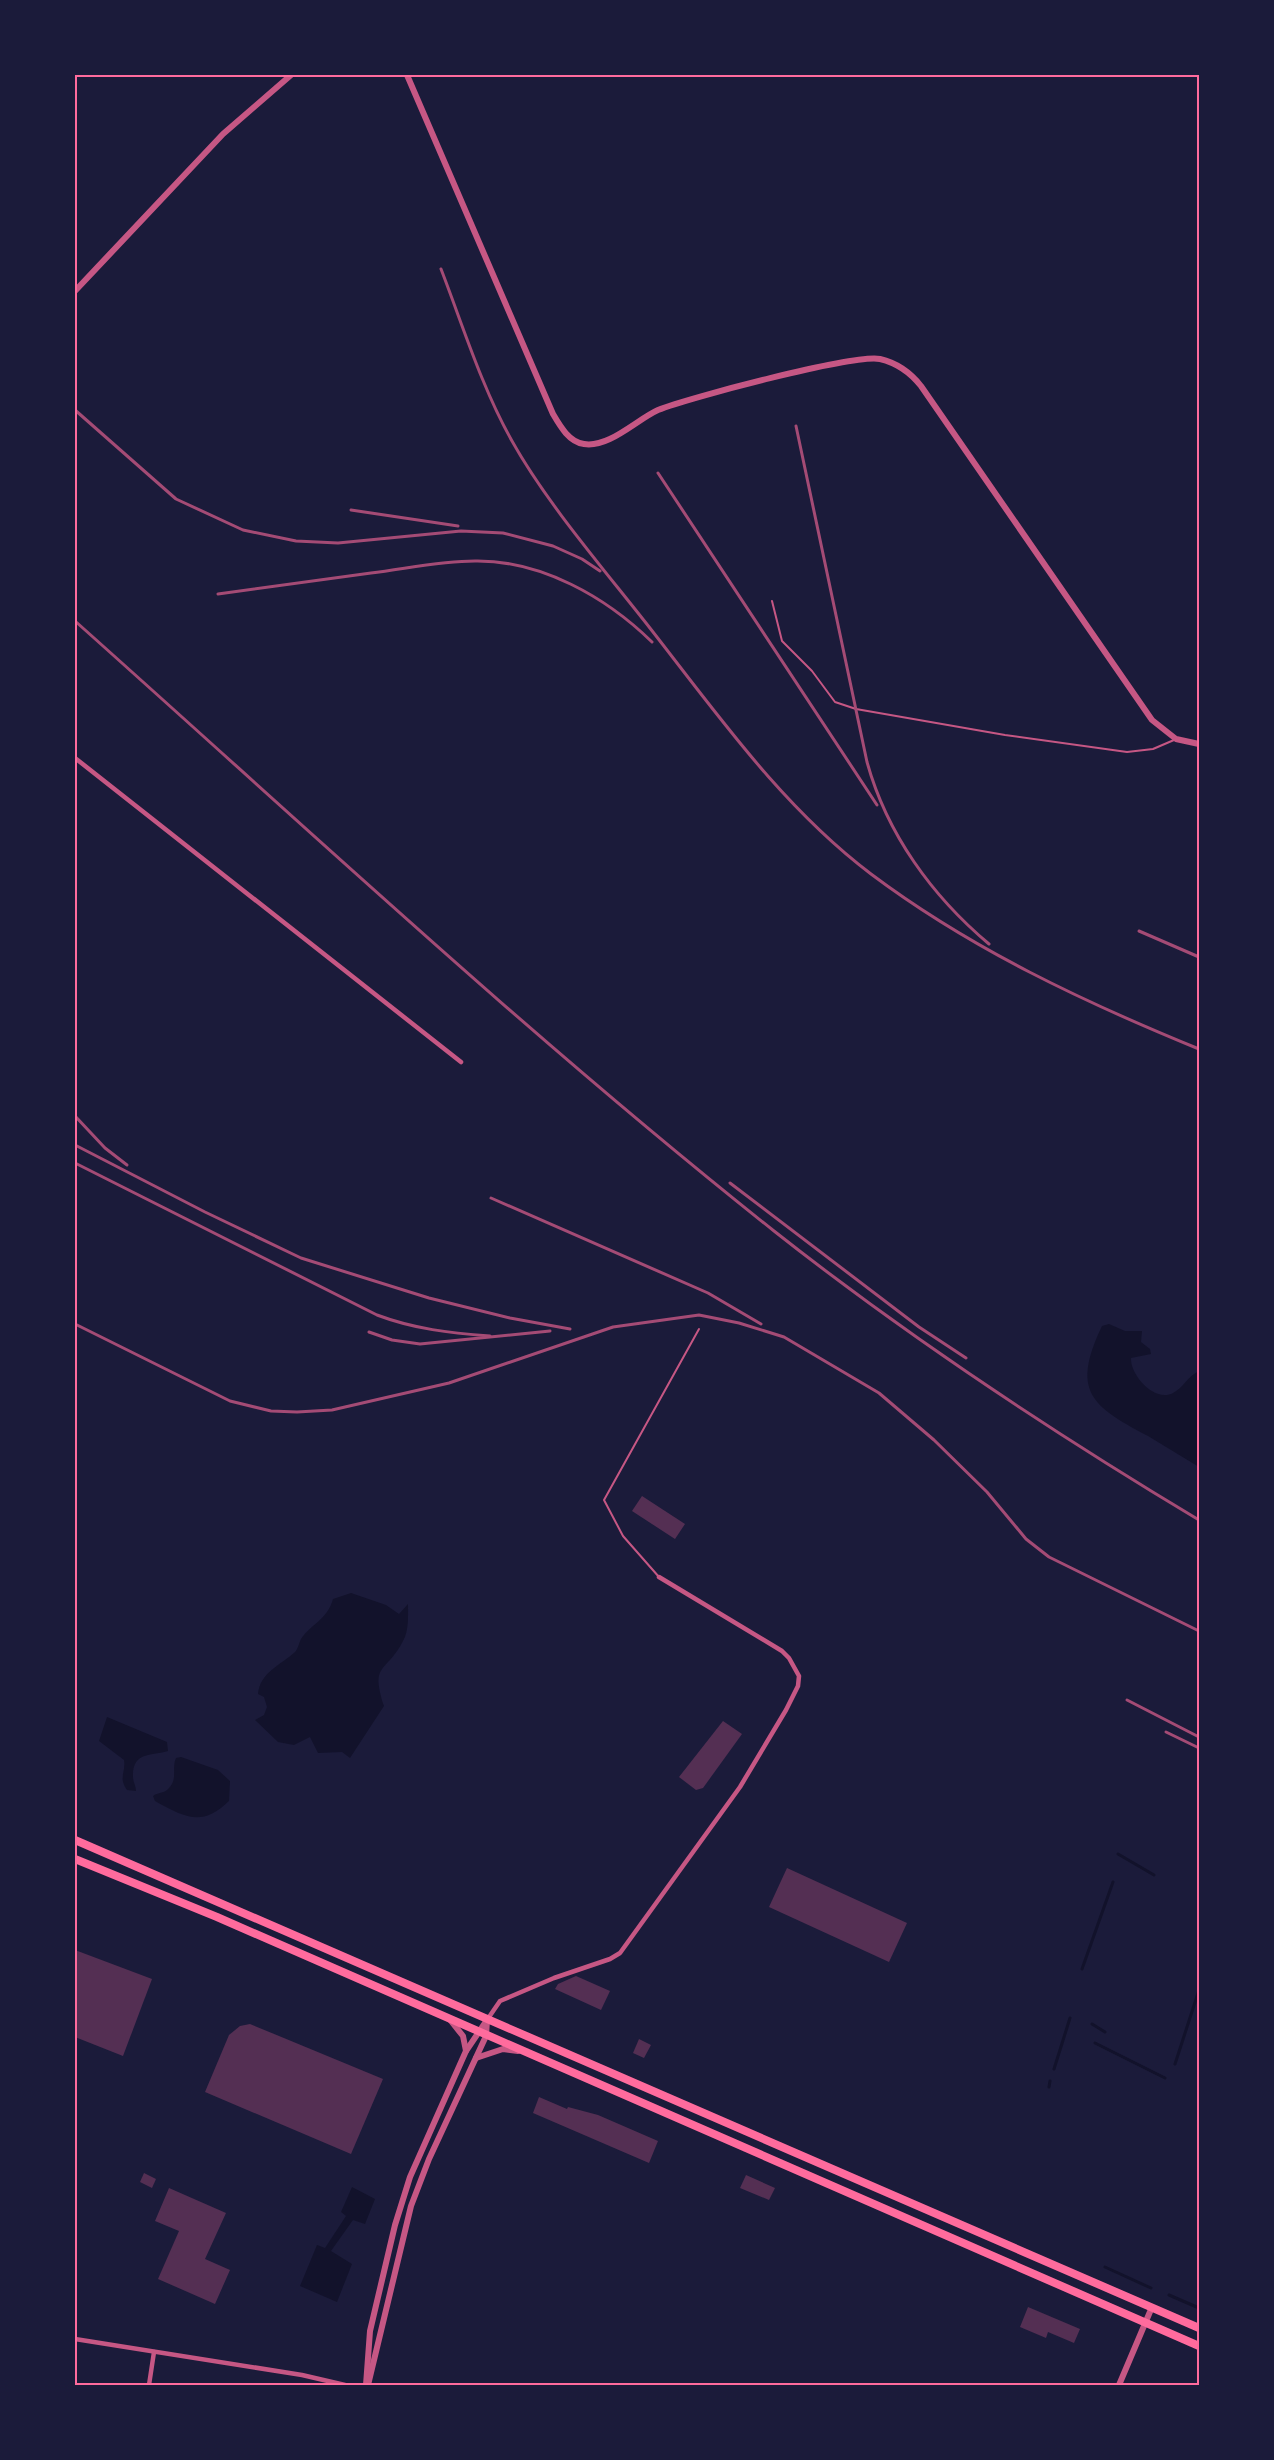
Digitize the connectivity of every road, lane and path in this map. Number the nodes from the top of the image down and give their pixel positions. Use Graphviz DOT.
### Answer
graph roads {
  1 [pos="291,75"];
  2 [pos="407,75"];
  3 [pos="75,291"];
  4 [pos="772,601"];
  5 [pos="1176,739"];
  6 [pos="1199,744"];
  7 [pos="75,758"];
  8 [pos="461,1062"];
  9 [pos="699,1329"];
  10 [pos="659,1577"];
  11 [pos="75,1840"];
  12 [pos="75,1858"];
  13 [pos="487,2020"];
  14 [pos="451,2021"];
  15 [pos="481,2034"];
  16 [pos="466,2051"];
  17 [pos="523,2052"];
  18 [pos="476,2058"];
  19 [pos="1152,2307"];
  20 [pos="1145,2323"];
  21 [pos="1199,2328"];
  22 [pos="75,2339"];
  23 [pos="1199,2346"];
  24 [pos="154,2352"];
  25 [pos="149,2385"];
  26 [pos="345,2385"];
  27 [pos="367,2385"];
  28 [pos="1119,2385"];
  1 -- 3 [label="street"];
  2 -- 5 [label="street"];
  4 -- 5 [label="lane"];
  5 -- 6 [label="street"];
  7 -- 8 [label="street"];
  9 -- 10 [label="lane"];
  10 -- 13 [label="street"];
  11 -- 13 [label="highway"];
  12 -- 14 [label="highway"];
  13 -- 15 [label="street"];
  13 -- 19 [label="highway"];
  14 -- 15 [label="highway"];
  14 -- 16 [label="street"];
  15 -- 16 [label="street"];
  15 -- 17 [label="highway"];
  15 -- 18 [label="street"];
  16 -- 27 [label="street"];
  17 -- 18 [label="street"];
  17 -- 20 [label="highway"];
  18 -- 27 [label="street"];
  19 -- 20 [label="street"];
  19 -- 21 [label="highway"];
  20 -- 23 [label="highway"];
  20 -- 28 [label="street"];
  22 -- 24 [label="street"];
  24 -- 25 [label="street"];
  24 -- 26 [label="street"];
}
